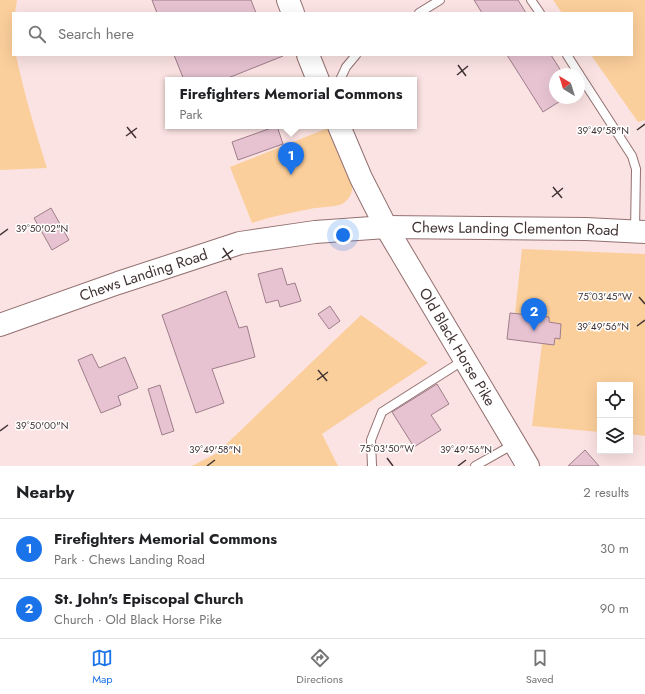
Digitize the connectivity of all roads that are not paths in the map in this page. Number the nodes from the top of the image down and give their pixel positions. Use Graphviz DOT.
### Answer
graph roads {
  1 [pos="288,0"];
  2 [pos="440,0"];
  3 [pos="531,0"];
  4 [pos="293,12"];
  5 [pos="421,12"];
  6 [pos="539,12"];
  7 [pos="308,56"];
  8 [pos="355,56"];
  9 [pos="568,56"];
  10 [pos="575,68"];
  11 [pos="317,77"];
  12 [pos="341,77"];
  13 [pos="585,83"];
  14 [pos="340,129"];
  15 [pos="386,227"];
  16 [pos="640,232"];
  17 [pos="0,325"];
  18 [pos="465,360"];
  19 [pos="515,443"];
  20 [pos="372,466"];
  21 [pos="475,466"];
  22 [pos="528,466"];
  1 -- 4 [label="main road"];
  2 -- 5 [label="lane"];
  3 -- 6 [label="lane"];
  7 -- 11 [label="main road"];
  8 -- 12 [label="lane"];
  9 -- 10 [label="lane"];
  13 -- 16 [label="lane"];
  14 -- 15 [label="main road, Old Black Horse Pike"];
  15 -- 16 [label="main road, Chews Landing Clementon Road"];
  15 -- 17 [label="main road, Chews Landing Road"];
  15 -- 18 [label="main road, Old Black Horse Pike"];
  18 -- 19 [label="main road, Old Black Horse Pike"];
  18 -- 20 [label="lane"];
  19 -- 21 [label="lane"];
  19 -- 22 [label="main road, Old Black Horse Pike"];
}
